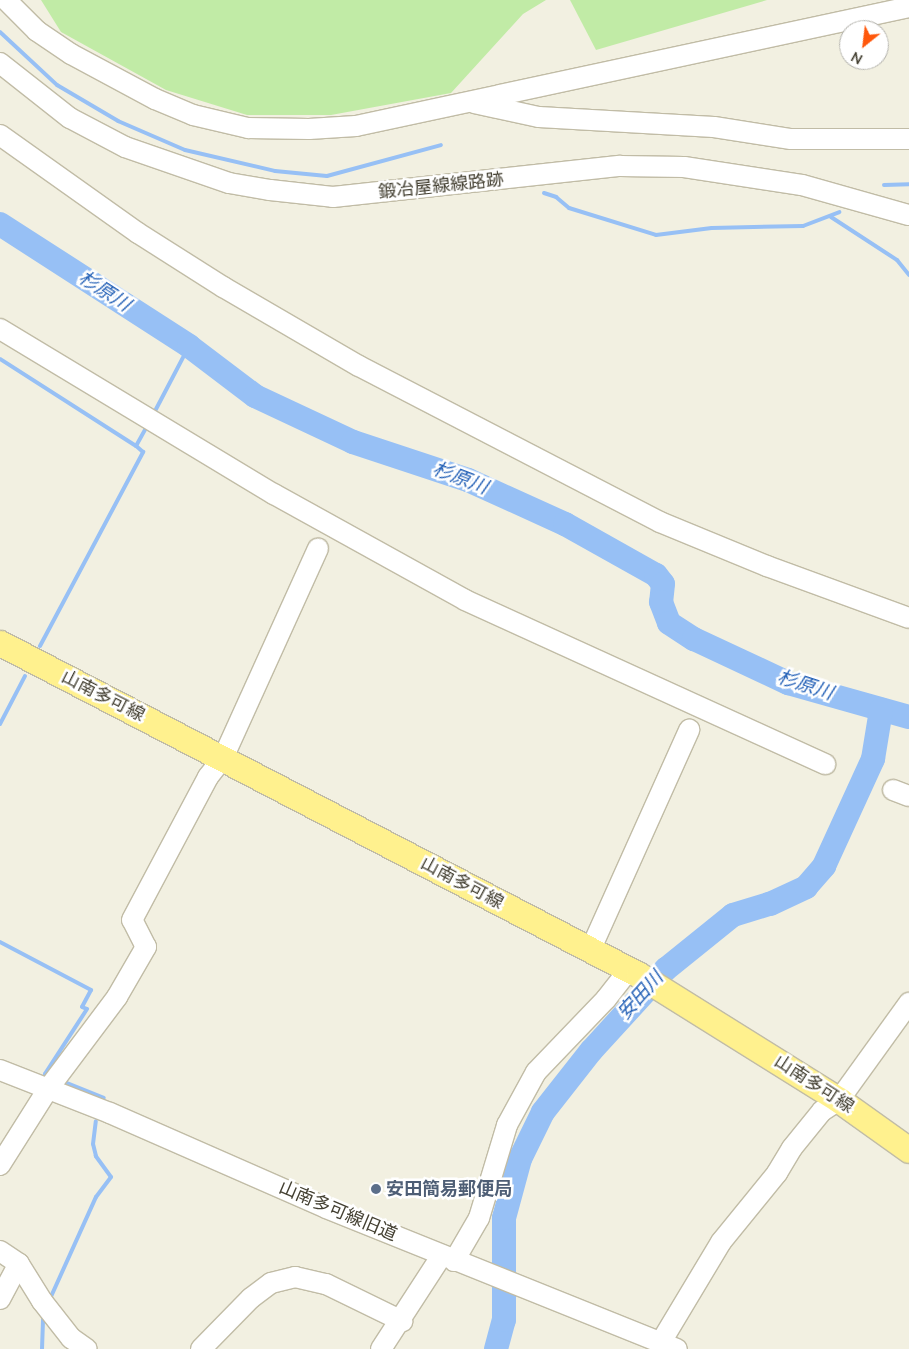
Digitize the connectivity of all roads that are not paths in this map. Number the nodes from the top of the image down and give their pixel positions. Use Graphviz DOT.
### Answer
graph roads {
  1 [pos="6,0"];
  2 [pos="909,7"];
  3 [pos="0,63"];
  4 [pos="466,102"];
  5 [pos="0,135"];
  6 [pos="909,139"];
  7 [pos="909,215"];
  8 [pos="0,329"];
  9 [pos="318,549"];
  10 [pos="909,618"];
  11 [pos="0,643"];
  12 [pos="689,730"];
  13 [pos="223,758"];
  14 [pos="825,764"];
  15 [pos="586,948"];
  16 [pos="634,973"];
  17 [pos="909,1003"];
  18 [pos="0,1070"];
  19 [pos="48,1089"];
  20 [pos="839,1100"];
  21 [pos="909,1150"];
  22 [pos="0,1164"];
  23 [pos="0,1251"];
  24 [pos="448,1258"];
  25 [pos="19,1264"];
  26 [pos="0,1299"];
  27 [pos="402,1322"];
  28 [pos="670,1346"];
  29 [pos="87,1349"];
  30 [pos="201,1349"];
  31 [pos="381,1349"];
  1 -- 4 [label="street"];
  2 -- 4 [label="street"];
  3 -- 7 [label="street, 鍛冶屋線線路跡"];
  4 -- 6 [label="street"];
  5 -- 10 [label="street"];
  8 -- 14 [label="street"];
  9 -- 13 [label="street"];
  11 -- 13 [label="main road, 山南多可線"];
  12 -- 15 [label="street"];
  13 -- 15 [label="main road, 山南多可線"];
  13 -- 19 [label="street"];
  15 -- 16 [label="main road, 山南多可線"];
  16 -- 20 [label="main road, 山南多可線"];
  16 -- 24 [label="street"];
  17 -- 20 [label="street"];
  18 -- 19 [label="street, 山南多可線旧道"];
  19 -- 22 [label="street"];
  19 -- 24 [label="street, 山南多可線旧道"];
  20 -- 21 [label="main road, 山南多可線"];
  20 -- 28 [label="street"];
  23 -- 25 [label="street"];
  24 -- 27 [label="street"];
  24 -- 28 [label="street, 山南多可線旧道"];
  25 -- 26 [label="street"];
  25 -- 29 [label="street"];
  27 -- 30 [label="street"];
  27 -- 31 [label="street"];
}
